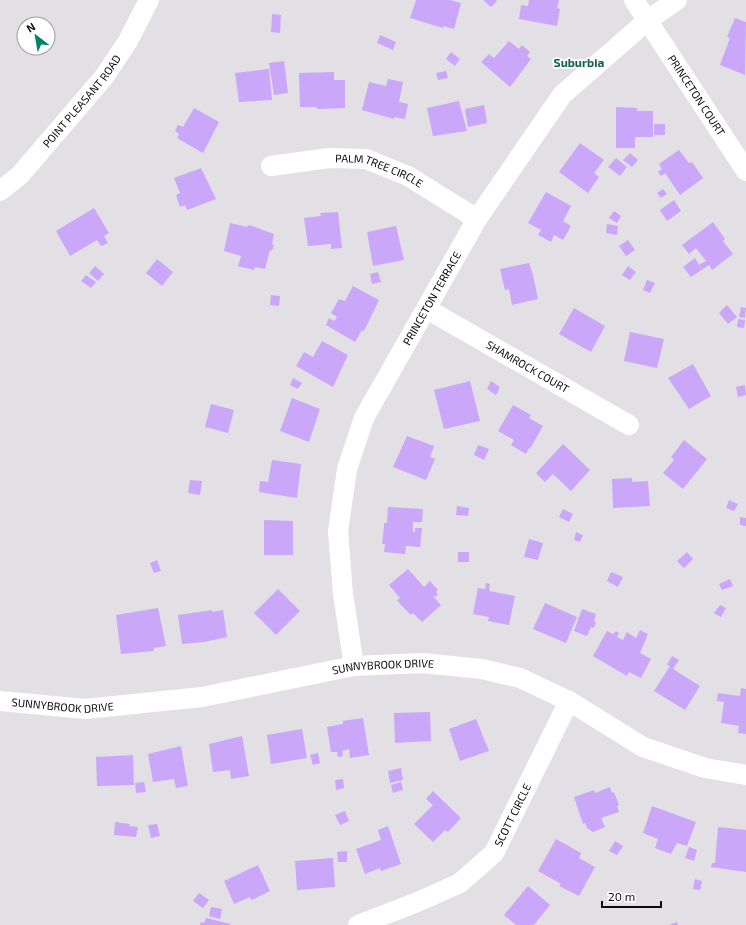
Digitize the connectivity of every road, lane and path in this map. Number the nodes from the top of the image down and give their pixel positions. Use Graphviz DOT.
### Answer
graph roads {
  1 [pos="149,0"];
  2 [pos="634,0"];
  3 [pos="677,0"];
  4 [pos="648,20"];
  5 [pos="271,166"];
  6 [pos="746,171"];
  7 [pos="0,191"];
  8 [pos="477,219"];
  9 [pos="427,309"];
  10 [pos="629,425"];
  11 [pos="354,666"];
  12 [pos="0,701"];
  13 [pos="568,701"];
  14 [pos="746,775"];
  15 [pos="358,925"];
  1 -- 7 [label="street, POINT PLEASANT ROAD"];
  2 -- 4 [label="street, PRINCETON COURT"];
  3 -- 4 [label="street, PRINCETON TERRACE"];
  4 -- 6 [label="street, PRINCETON COURT"];
  4 -- 8 [label="street, PRINCETON TERRACE"];
  5 -- 8 [label="street, PALM TREE CIRCLE"];
  8 -- 9 [label="street, PRINCETON TERRACE"];
  9 -- 10 [label="street, SHAMROCK COURT"];
  9 -- 11 [label="street, PRINCETON TERRACE"];
  11 -- 12 [label="street, SUNNYBROOK DRIVE"];
  11 -- 13 [label="street, SUNNYBROOK DRIVE"];
  13 -- 14 [label="street, SUNNYBROOK DRIVE"];
  13 -- 15 [label="street, SCOTT CIRCLE"];
}
